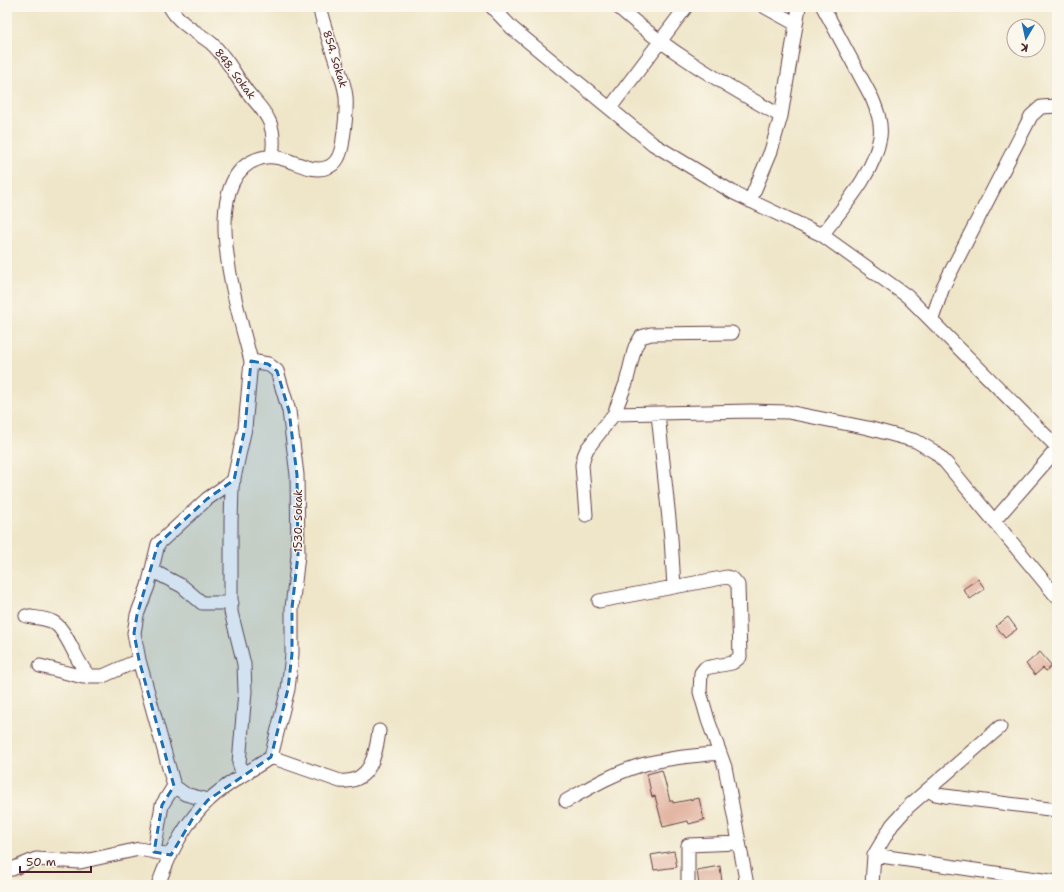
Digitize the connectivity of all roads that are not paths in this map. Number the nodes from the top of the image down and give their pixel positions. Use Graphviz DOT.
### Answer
graph roads {
  1 [pos="170,7"];
  2 [pos="319,7"];
  3 [pos="492,7"];
  4 [pos="618,7"];
  5 [pos="686,7"];
  6 [pos="764,7"];
  7 [pos="799,7"];
  8 [pos="823,7"];
  9 [pos="796,24"];
  10 [pos="660,42"];
  11 [pos="1057,106"];
  12 [pos="610,108"];
  13 [pos="781,116"];
  14 [pos="272,156"];
  15 [pos="750,201"];
  16 [pos="822,235"];
  17 [pos="932,319"];
  18 [pos="732,333"];
  19 [pos="251,361"];
  20 [pos="614,414"];
  21 [pos="658,414"];
  22 [pos="1057,448"];
  23 [pos="234,480"];
  24 [pos="586,515"];
  25 [pos="995,520"];
  26 [pos="153,571"];
  27 [pos="674,587"];
  28 [pos="1057,597"];
  29 [pos="599,601"];
  30 [pos="232,603"];
  31 [pos="26,616"];
  32 [pos="139,660"];
  33 [pos="40,666"];
  34 [pos="89,676"];
  35 [pos="1000,727"];
  36 [pos="379,731"];
  37 [pos="720,753"];
  38 [pos="271,757"];
  39 [pos="243,776"];
  40 [pos="174,786"];
  41 [pos="929,790"];
  42 [pos="208,800"];
  43 [pos="566,801"];
  44 [pos="1057,810"];
  45 [pos="738,843"];
  46 [pos="154,852"];
  47 [pos="171,854"];
  48 [pos="874,855"];
  49 [pos="7,869"];
  50 [pos="1057,882"];
  51 [pos="158,885"];
  52 [pos="688,885"];
  53 [pos="747,885"];
  54 [pos="872,885"];
  1 -- 14 [label="street, 848. Sokak"];
  2 -- 14 [label="street, 854. Sokak"];
  3 -- 12 [label="street"];
  4 -- 10 [label="street"];
  5 -- 10 [label="street"];
  6 -- 9 [label="street"];
  7 -- 9 [label="street"];
  8 -- 16 [label="street"];
  9 -- 13 [label="street"];
  10 -- 12 [label="street"];
  10 -- 13 [label="street"];
  11 -- 17 [label="street"];
  12 -- 15 [label="street"];
  13 -- 15 [label="street"];
  14 -- 19 [label="street"];
  15 -- 16 [label="street"];
  16 -- 17 [label="street"];
  17 -- 22 [label="street"];
  18 -- 20 [label="street"];
  19 -- 23 [label="street"];
  19 -- 38 [label="street, 1530. Sokak"];
  20 -- 21 [label="street"];
  20 -- 24 [label="street"];
  21 -- 25 [label="street"];
  21 -- 27 [label="street"];
  22 -- 25 [label="street"];
  23 -- 26 [label="street"];
  23 -- 30 [label="street"];
  25 -- 28 [label="street"];
  26 -- 30 [label="street"];
  26 -- 32 [label="street"];
  27 -- 29 [label="street"];
  27 -- 37 [label="street"];
  30 -- 39 [label="street"];
  31 -- 34 [label="street"];
  32 -- 34 [label="street"];
  32 -- 40 [label="street"];
  33 -- 34 [label="street"];
  35 -- 41 [label="street"];
  36 -- 38 [label="street"];
  37 -- 43 [label="street"];
  37 -- 45 [label="street"];
  38 -- 39 [label="street"];
  39 -- 42 [label="street"];
  40 -- 42 [label="street"];
  40 -- 46 [label="street"];
  41 -- 44 [label="street"];
  41 -- 48 [label="street"];
  42 -- 47 [label="street"];
  45 -- 52 [label="street"];
  45 -- 53 [label="street"];
  46 -- 47 [label="street"];
  46 -- 49 [label="street"];
  47 -- 51 [label="street"];
  48 -- 50 [label="street"];
  48 -- 54 [label="street"];
}
